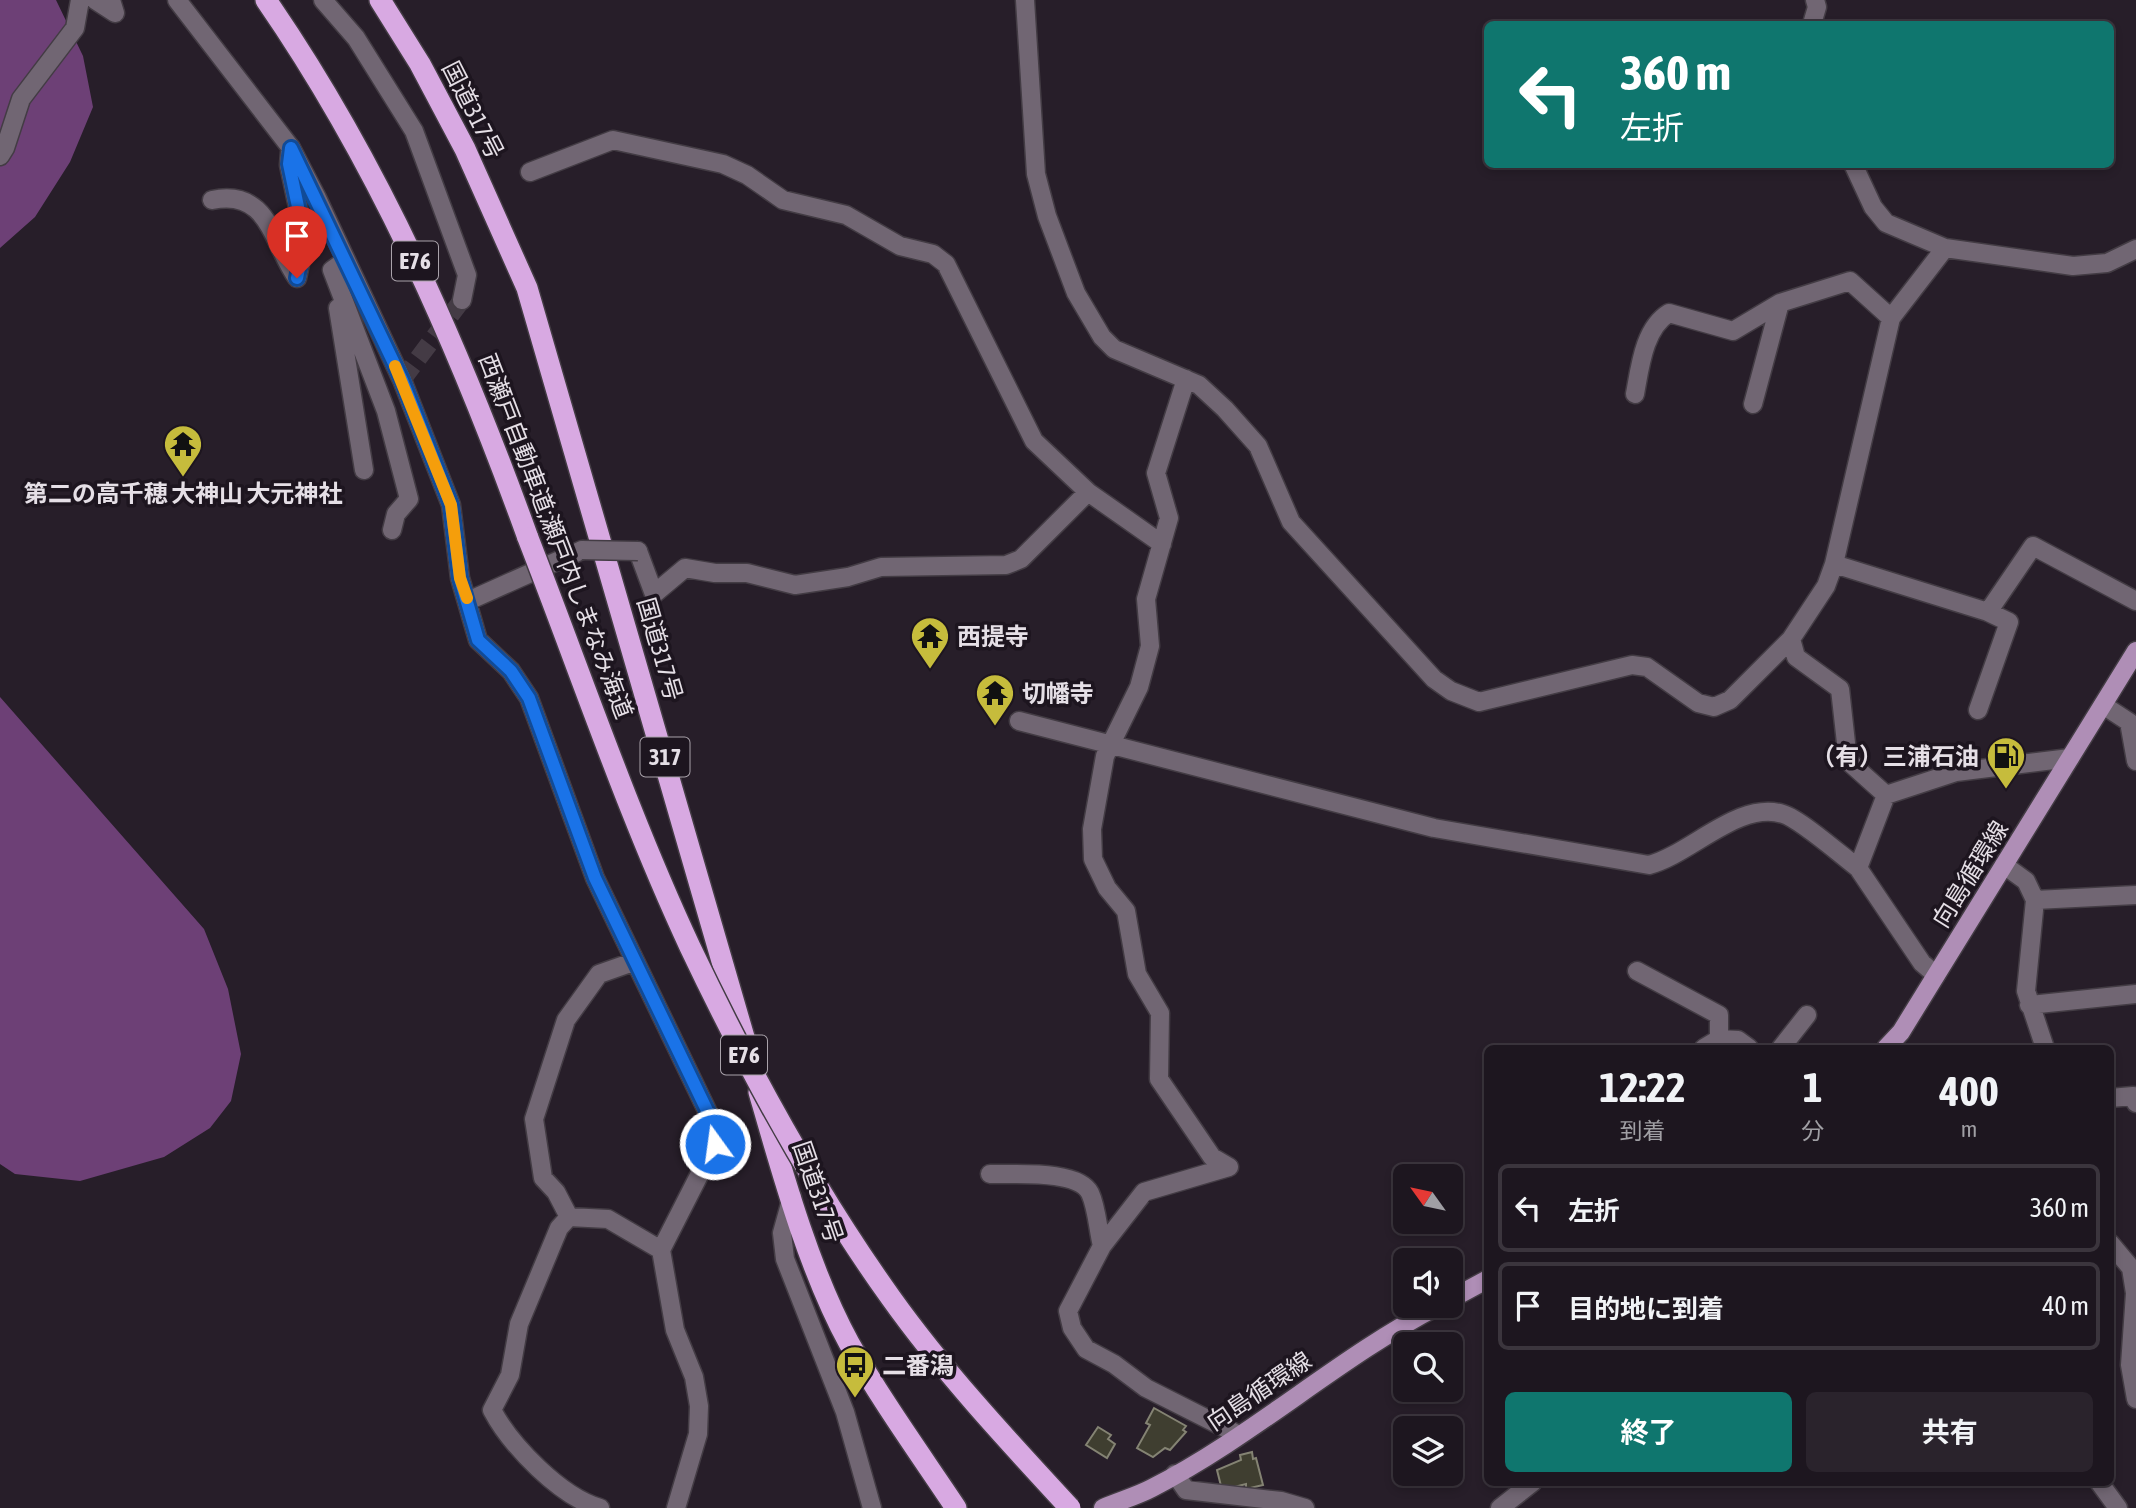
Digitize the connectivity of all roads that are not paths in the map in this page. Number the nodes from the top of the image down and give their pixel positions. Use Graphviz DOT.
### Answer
graph roads {
  1 [pos="80,0"];
  2 [pos="95,0"];
  3 [pos="111,0"];
  4 [pos="177,0"];
  5 [pos="266,0"];
  6 [pos="323,0"];
  7 [pos="380,0"];
  8 [pos="1025,0"];
  9 [pos="1815,0"];
  10 [pos="1813,21"];
  11 [pos="291,148"];
  12 [pos="0,156"];
  13 [pos="1855,168"];
  14 [pos="530,172"];
  15 [pos="212,200"];
  16 [pos="1945,248"];
  17 [pos="2136,249"];
  18 [pos="339,265"];
  19 [pos="462,300"];
  20 [pos="1780,303"];
  21 [pos="1891,318"];
  22 [pos="1186,379"];
  23 [pos="1635,394"];
  24 [pos="1753,404"];
  25 [pos="364,470"];
  26 [pos="1088,492"];
  27 [pos="392,530"];
  28 [pos="1161,544"];
  29 [pos="1834,564"];
  30 [pos="468,601"];
  31 [pos="2136,601"];
  32 [pos="1989,612"];
  33 [pos="1791,639"];
  34 [pos="2136,651"];
  35 [pos="2104,705"];
  36 [pos="1978,710"];
  37 [pos="1020,721"];
  38 [pos="1111,745"];
  39 [pos="2070,758"];
  40 [pos="2136,761"];
  41 [pos="1886,795"];
  42 [pos="2004,865"];
  43 [pos="1858,868"];
  44 [pos="2136,895"];
  45 [pos="2035,900"];
  46 [pos="633,961"];
  47 [pos="1637,971"];
  48 [pos="1936,975"];
  49 [pos="2136,994"];
  50 [pos="2029,1005"];
  51 [pos="1807,1015"];
  52 [pos="1712,1043"];
  53 [pos="1745,1045"];
  54 [pos="1783,1045"];
  55 [pos="1889,1045"];
  56 [pos="2044,1045"];
  57 [pos="2114,1098"];
  58 [pos="2136,1103"];
  59 [pos="990,1174"];
  60 [pos="792,1196"];
  61 [pos="569,1217"];
  62 [pos="1102,1246"];
  63 [pos="2114,1247"];
  64 [pos="661,1250"];
  65 [pos="2133,1268"];
  66 [pos="1484,1281"];
  67 [pos="1463,1293"];
  68 [pos="1413,1318"];
  69 [pos="2136,1399"];
  70 [pos="1238,1435"];
  71 [pos="1175,1474"];
  72 [pos="1528,1486"];
  73 [pos="2102,1486"];
  74 [pos="600,1508"];
  75 [pos="676,1508"];
  76 [pos="872,1508"];
  77 [pos="957,1508"];
  78 [pos="1070,1508"];
  79 [pos="1103,1508"];
  80 [pos="1305,1508"];
  81 [pos="1500,1508"];
  82 [pos="2118,1508"];
  1 -- 12 [label="street"];
  2 -- 3 [label="street"];
  4 -- 11 [label="street"];
  5 -- 78 [label="highway, 西瀬戸自動車道;瀬戸内しまなみ海道 / E76, bridge"];
  6 -- 19 [label="street"];
  7 -- 60 [label="highway, 国道317号 / 317"];
  8 -- 22 [label="street"];
  9 -- 10 [label="street"];
  11 -- 15 [label="street"];
  11 -- 18 [label="street"];
  13 -- 16 [label="street"];
  14 -- 26 [label="street"];
  16 -- 17 [label="street"];
  16 -- 21 [label="street"];
  18 -- 25 [label="street"];
  18 -- 27 [label="street"];
  18 -- 30 [label="street"];
  20 -- 21 [label="street"];
  20 -- 23 [label="street"];
  20 -- 24 [label="street"];
  21 -- 29 [label="street"];
  22 -- 28 [label="street"];
  22 -- 33 [label="street"];
  26 -- 28 [label="street"];
  26 -- 30 [label="street, bridge"];
  28 -- 38 [label="street"];
  29 -- 32 [label="street"];
  29 -- 33 [label="street"];
  30 -- 46 [label="street"];
  31 -- 32 [label="street"];
  32 -- 36 [label="street"];
  33 -- 41 [label="street"];
  34 -- 35 [label="main road, 向島循環線"];
  35 -- 39 [label="main road, 向島循環線"];
  35 -- 40 [label="street"];
  37 -- 38 [label="street"];
  38 -- 43 [label="street"];
  38 -- 62 [label="street"];
  39 -- 41 [label="street"];
  39 -- 42 [label="main road, 向島循環線"];
  41 -- 43 [label="street"];
  42 -- 45 [label="street"];
  42 -- 48 [label="main road, 向島循環線"];
  43 -- 48 [label="street"];
  44 -- 45 [label="street"];
  45 -- 50 [label="street"];
  46 -- 61 [label="street"];
  46 -- 64 [label="street"];
  47 -- 52 [label="street"];
  48 -- 55 [label="main road, 向島循環線"];
  49 -- 50 [label="street"];
  50 -- 56 [label="street"];
  51 -- 54 [label="street"];
  52 -- 53 [label="street"];
  57 -- 58 [label="street"];
  59 -- 62 [label="street"];
  60 -- 76 [label="street"];
  60 -- 77 [label="highway, 国道317号 / 317"];
  61 -- 64 [label="street"];
  61 -- 74 [label="street"];
  62 -- 70 [label="street"];
  63 -- 65 [label="street"];
  64 -- 75 [label="street"];
  65 -- 69 [label="street"];
  66 -- 67 [label="main road"];
  68 -- 70 [label="main road, 向島循環線"];
  70 -- 71 [label="main road, 向島循環線"];
  71 -- 79 [label="main road, 向島循環線"];
  71 -- 80 [label="street"];
  72 -- 81 [label="street"];
  73 -- 82 [label="street"];
}
